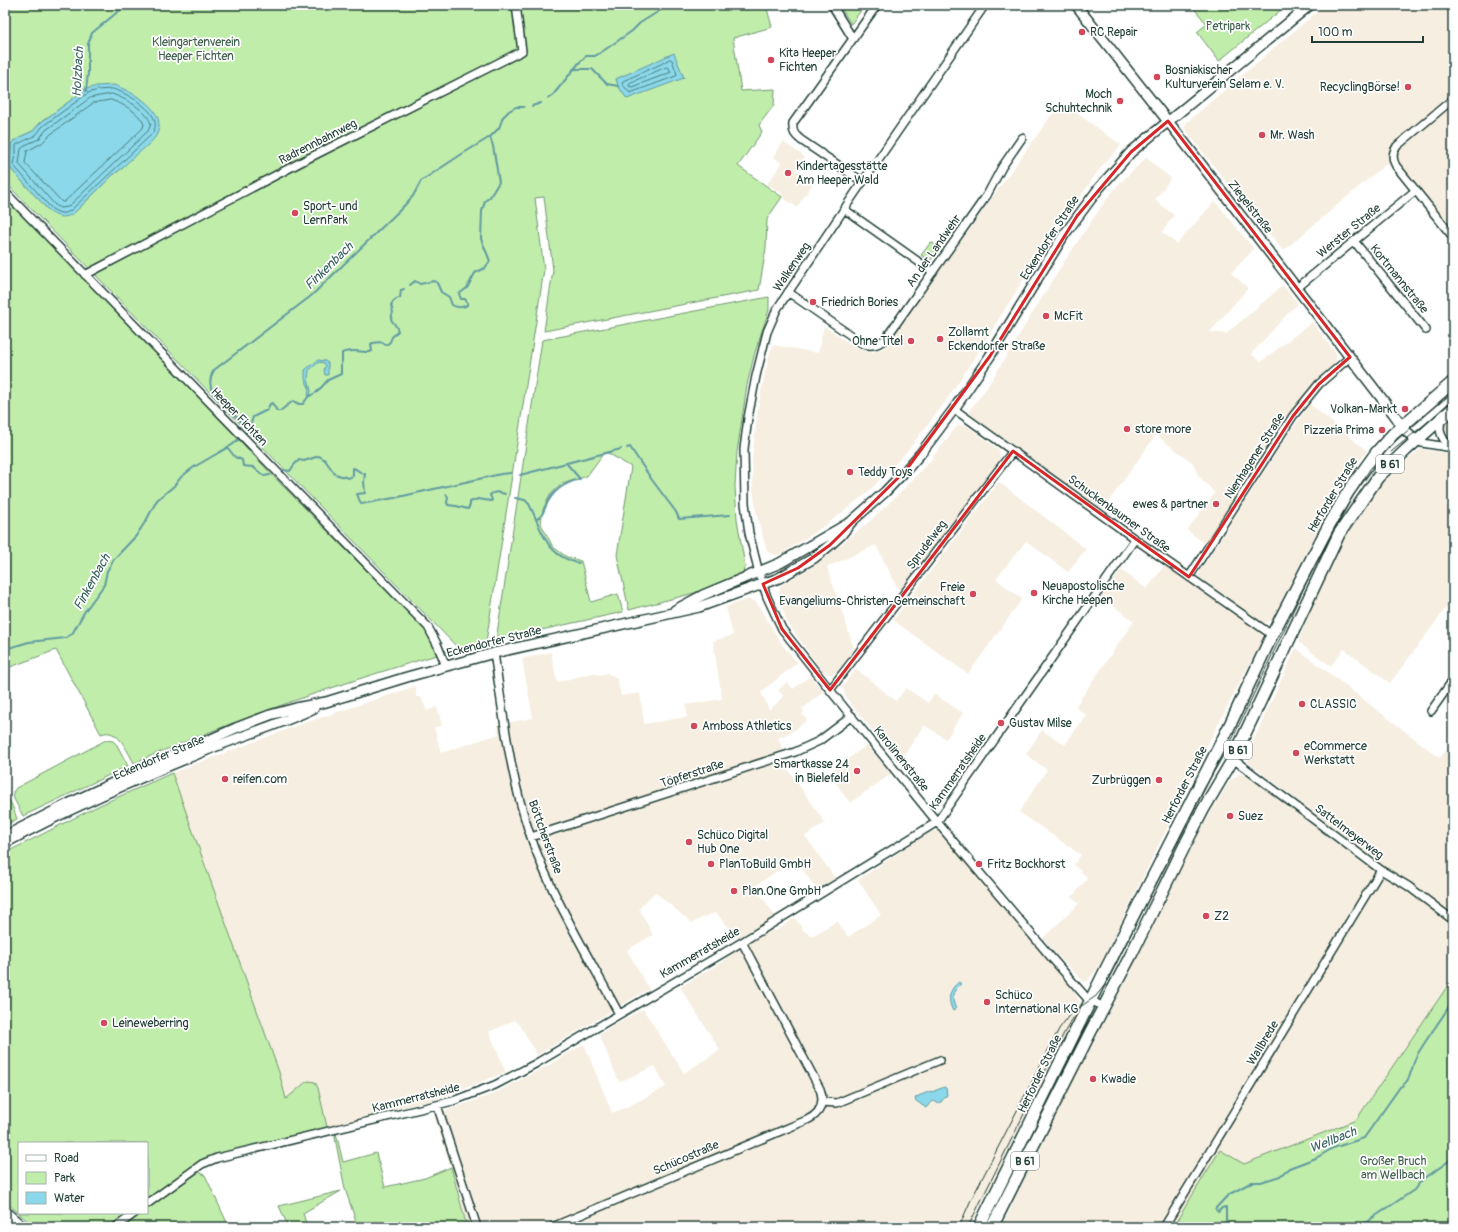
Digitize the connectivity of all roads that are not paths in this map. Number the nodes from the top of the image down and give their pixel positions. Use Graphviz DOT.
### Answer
graph roads {
  1 [pos="516,5"];
  2 [pos="832,5"];
  3 [pos="877,5"];
  4 [pos="985,5"];
  5 [pos="1076,5"];
  6 [pos="1310,5"];
  7 [pos="853,39"];
  8 [pos="1453,99"];
  9 [pos="1168,121"];
  10 [pos="1022,138"];
  11 [pos="862,182"];
  12 [pos="1416,190"];
  13 [pos="5,192"];
  14 [pos="844,209"];
  15 [pos="1453,237"];
  16 [pos="1354,241"];
  17 [pos="933,272"];
  18 [pos="85,275"];
  19 [pos="1297,288"];
  20 [pos="788,292"];
  21 [pos="1426,330"];
  22 [pos="1350,357"];
  23 [pos="1453,382"];
  24 [pos="1453,408"];
  25 [pos="954,409"];
  26 [pos="1443,418"];
  27 [pos="1403,426"];
  28 [pos="1417,440"];
  29 [pos="1452,448"];
  30 [pos="1013,451"];
  31 [pos="852,521"];
  32 [pos="1135,539"];
  33 [pos="759,573"];
  34 [pos="1189,577"];
  35 [pos="763,584"];
  36 [pos="670,612"];
  37 [pos="1272,635"];
  38 [pos="494,653"];
  39 [pos="446,666"];
  40 [pos="1453,680"];
  41 [pos="830,690"];
  42 [pos="326,702"];
  43 [pos="1431,711"];
  44 [pos="852,716"];
  45 [pos="1219,746"];
  46 [pos="1233,759"];
  47 [pos="937,822"];
  48 [pos="5,836"];
  49 [pos="531,837"];
  50 [pos="5,843"];
  51 [pos="1381,870"];
  52 [pos="1453,920"];
  53 [pos="742,942"];
  54 [pos="1090,1000"];
  55 [pos="1103,1007"];
  56 [pos="619,1014"];
  57 [pos="940,1060"];
  58 [pos="822,1102"];
  59 [pos="437,1105"];
  60 [pos="148,1203"];
  61 [pos="5,1212"];
  62 [pos="134,1214"];
  63 [pos="981,1223"];
  64 [pos="995,1226"];
  65 [pos="22,1227"];
  66 [pos="116,1227"];
  67 [pos="477,1227"];
  68 [pos="552,1227"];
  69 [pos="1164,1227"];
  1 -- 18 [label="street, Radrennbahnweg"];
  2 -- 7 [label="street"];
  3 -- 7 [label="street"];
  4 -- 11 [label="street, Walkenweg"];
  5 -- 9 [label="street, Ziegelstraße"];
  6 -- 9 [label="street, Eckendorfer Straße"];
  7 -- 11 [label="street"];
  8 -- 12 [label="street"];
  9 -- 19 [label="street, Ziegelstraße"];
  9 -- 25 [label="street, Eckendorfer Straße"];
  10 -- 17 [label="street, An der Landwehr"];
  11 -- 14 [label="street, Walkenweg"];
  12 -- 15 [label="street"];
  12 -- 16 [label="street, Werster Straße"];
  13 -- 18 [label="street, Heeper Fichten"];
  14 -- 17 [label="street"];
  14 -- 20 [label="street, Walkenweg"];
  16 -- 19 [label="street, Werster Straße"];
  16 -- 21 [label="street, Kortmannstraße"];
  17 -- 20 [label="street, An der Landwehr"];
  18 -- 39 [label="street, Heeper Fichten"];
  19 -- 22 [label="street, Ziegelstraße"];
  20 -- 33 [label="street, Walkenweg"];
  22 -- 27 [label="street, Ziegelstraße"];
  22 -- 34 [label="street, Nienhagener Straße"];
  23 -- 27 [label="main road, Herforder Straße / B 61"];
  24 -- 26 [label="main road, B 61"];
  25 -- 30 [label="street, Schuckenbaumer Straße"];
  25 -- 31 [label="street, Eckendorfer Straße"];
  26 -- 28 [label="main road, B 61"];
  26 -- 29 [label="street"];
  27 -- 28 [label="street, Ziegelstraße"];
  27 -- 37 [label="main road, Herforder Straße / B 61"];
  28 -- 29 [label="street"];
  28 -- 46 [label="main road, B 61"];
  30 -- 32 [label="street, Schuckenbaumer Straße"];
  30 -- 41 [label="street, Sprudelweg"];
  31 -- 33 [label="street, Eckendorfer Straße"];
  31 -- 35 [label="street, Eckendorfer Straße"];
  32 -- 34 [label="street, Schuckenbaumer Straße"];
  32 -- 47 [label="street, Kammerratsheide"];
  33 -- 35 [label="street, Walkenweg"];
  33 -- 36 [label="street, Eckendorfer Straße"];
  34 -- 37 [label="street, Schuckenbaumer Straße"];
  35 -- 36 [label="street, Eckendorfer Straße"];
  35 -- 41 [label="street, Karolinenstraße"];
  36 -- 38 [label="street, Eckendorfer Straße"];
  37 -- 45 [label="main road, Herforder Straße / B 61"];
  38 -- 39 [label="street, Eckendorfer Straße"];
  38 -- 49 [label="street, Böttcherstraße"];
  39 -- 42 [label="street, Eckendorfer Straße"];
  40 -- 43 [label="street"];
  41 -- 44 [label="street, Karolinenstraße"];
  42 -- 48 [label="street, Eckendorfer Straße"];
  42 -- 50 [label="street, Eckendorfer Straße"];
  44 -- 47 [label="street, Karolinenstraße"];
  44 -- 49 [label="street, Töpferstraße"];
  45 -- 46 [label="main road"];
  45 -- 54 [label="main road, Herforder Straße / B 61"];
  46 -- 51 [label="street, Sattelmeyerweg"];
  46 -- 55 [label="main road, B 61"];
  47 -- 53 [label="street, Kammerratsheide"];
  47 -- 54 [label="street, Karolinenstraße"];
  49 -- 56 [label="street, Böttcherstraße"];
  51 -- 52 [label="street, Sattelmeyerweg"];
  51 -- 69 [label="street, Wallbrede"];
  53 -- 56 [label="street, Kammerratsheide"];
  53 -- 58 [label="street"];
  54 -- 55 [label="street, Karolinenstraße"];
  54 -- 63 [label="main road, Herforder Straße / B 61"];
  55 -- 64 [label="main road, B 61"];
  56 -- 59 [label="street, Kammerratsheide"];
  57 -- 58 [label="street"];
  58 -- 68 [label="street, Schücostraße"];
  59 -- 60 [label="street, Kammerratsheide"];
  59 -- 67 [label="street"];
  61 -- 65 [label="main road"];
  62 -- 66 [label="street"];
  63 -- 64 [label="street"];
}
